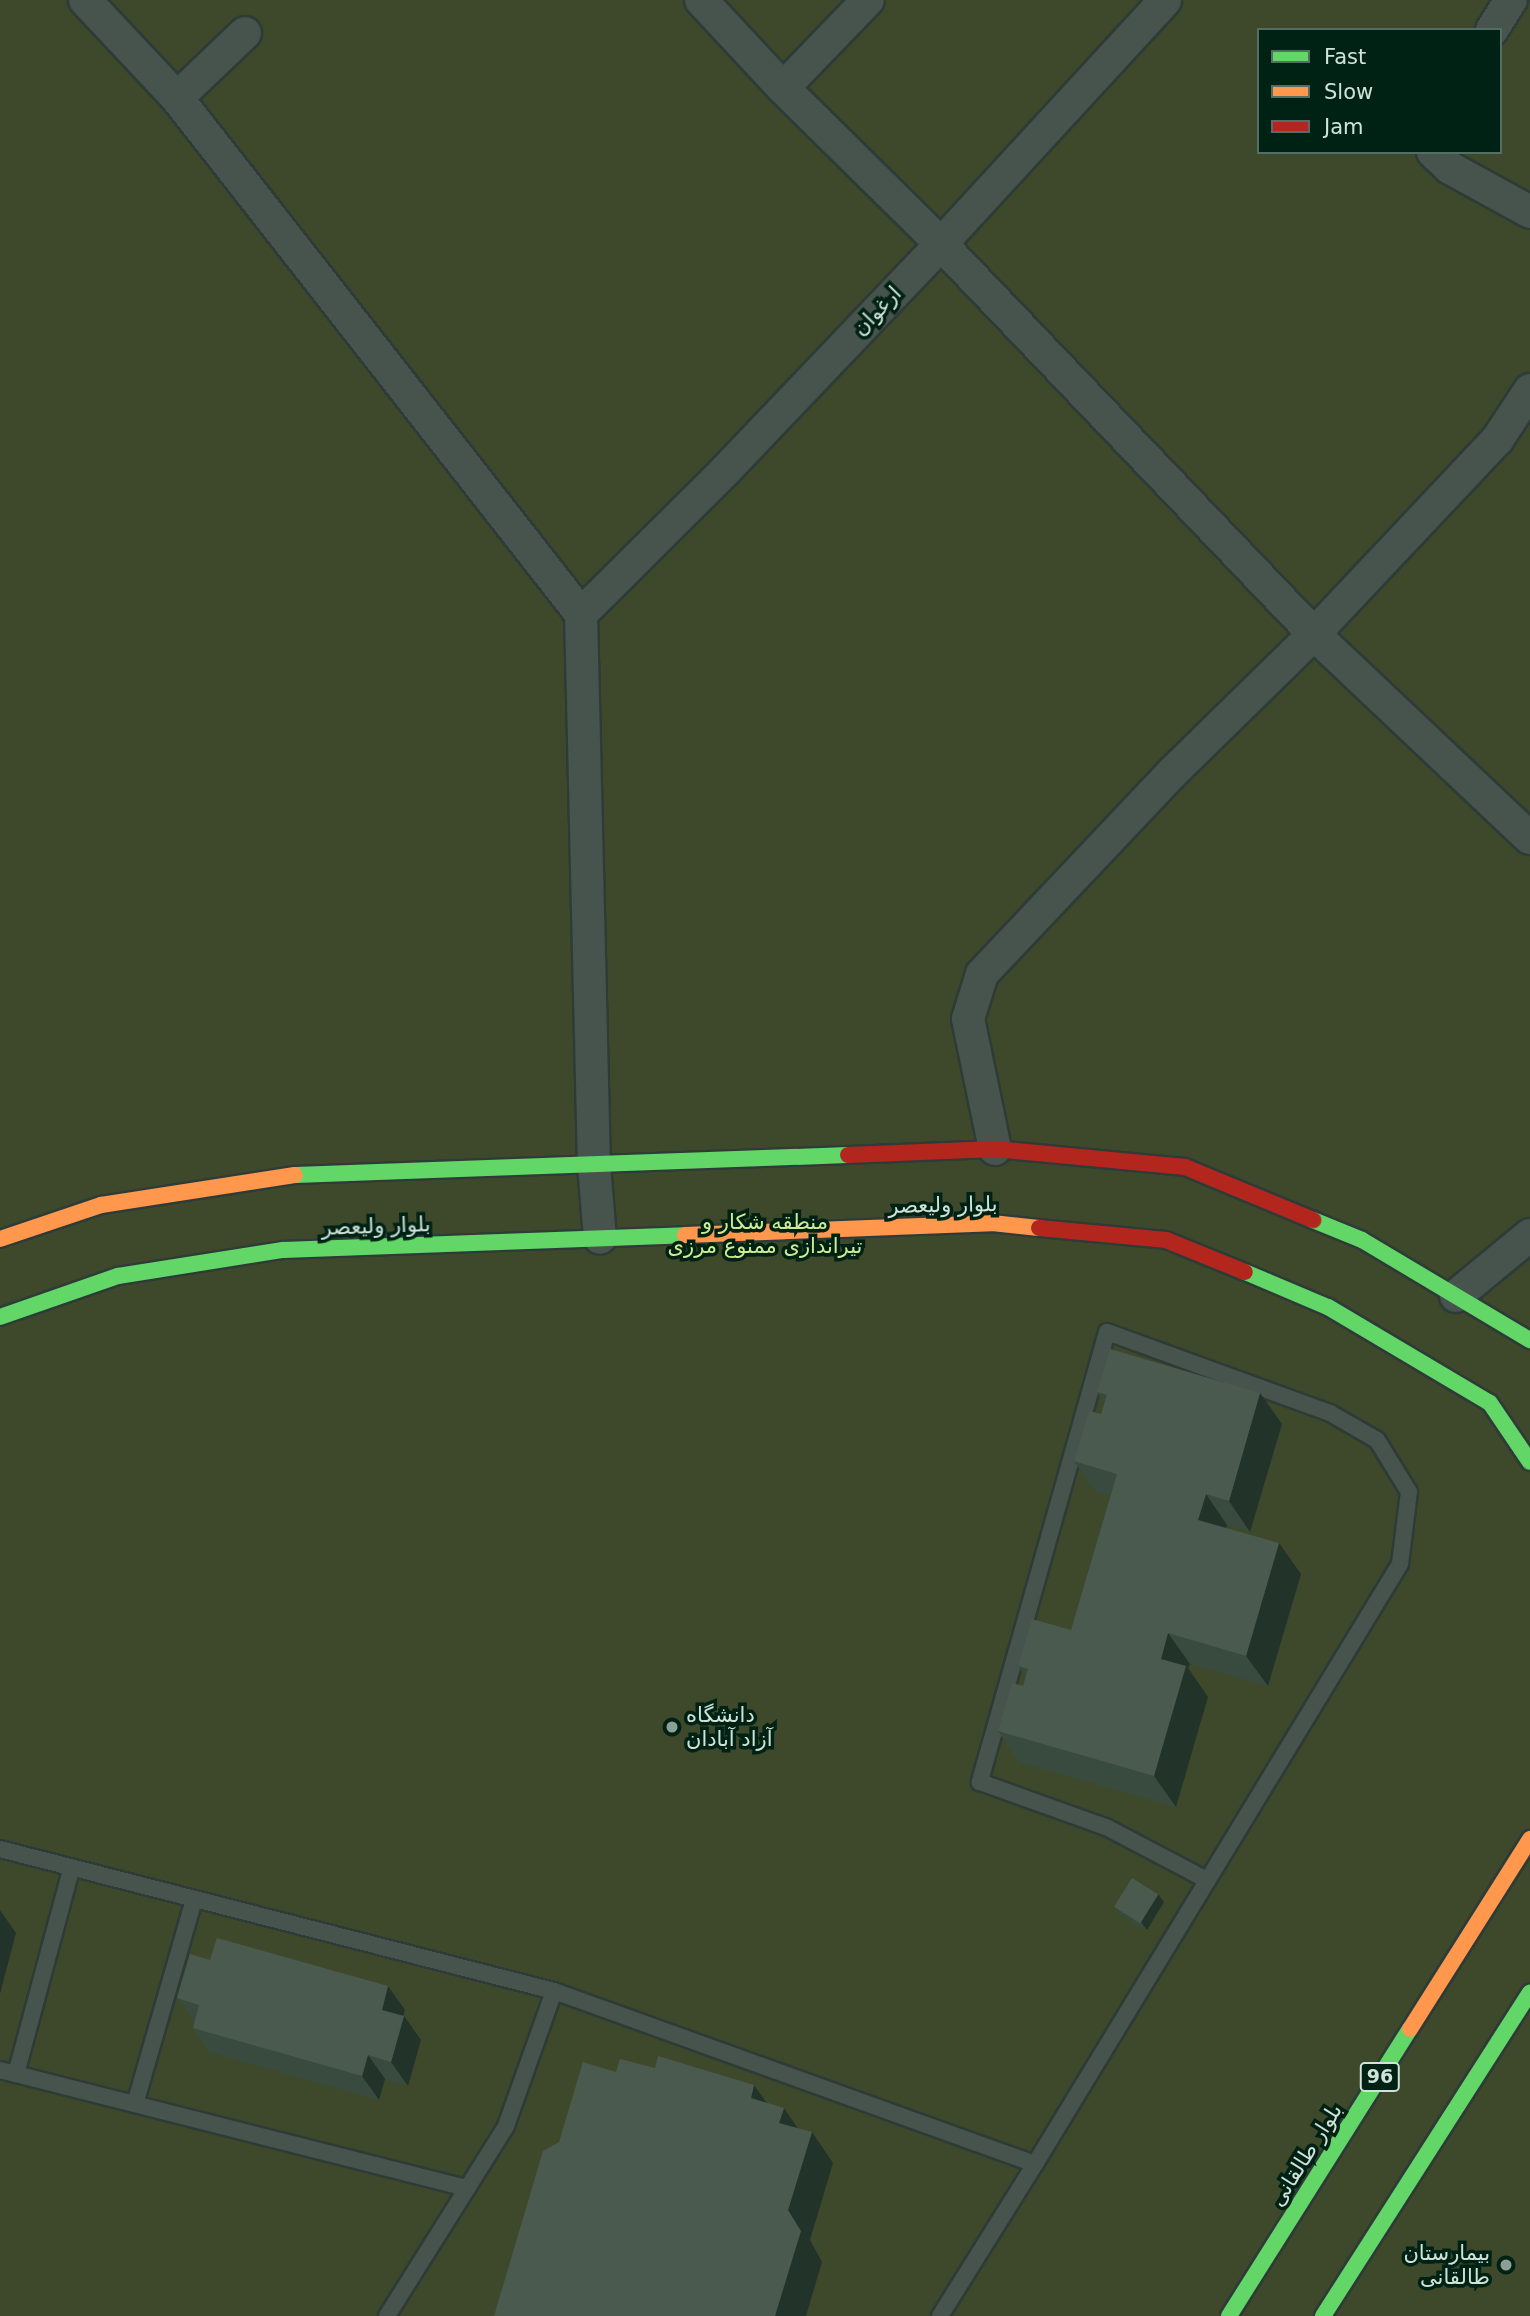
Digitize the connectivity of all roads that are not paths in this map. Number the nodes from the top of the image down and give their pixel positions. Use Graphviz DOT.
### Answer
graph roads {
  1 [pos="85,0"];
  2 [pos="701,0"];
  3 [pos="869,0"];
  4 [pos="1165,0"];
  5 [pos="1511,0"];
  6 [pos="1493,28"];
  7 [pos="245,33"];
  8 [pos="783,88"];
  9 [pos="177,98"];
  10 [pos="1435,154"];
  11 [pos="1530,212"];
  12 [pos="941,244"];
  13 [pos="1530,390"];
  14 [pos="581,614"];
  15 [pos="1314,634"];
  16 [pos="1530,838"];
  17 [pos="995,1149"];
  18 [pos="594,1165"];
  19 [pos="1530,1236"];
  20 [pos="600,1238"];
  21 [pos="0,1239"];
  22 [pos="1456,1296"];
  23 [pos="0,1317"];
  24 [pos="1530,1340"];
  25 [pos="1490,1403"];
  26 [pos="1530,1429"];
  27 [pos="1530,1462"];
  28 [pos="1530,1839"];
  29 [pos="0,1849"];
  30 [pos="72,1867"];
  31 [pos="1207,1881"];
  32 [pos="194,1899"];
  33 [pos="554,1991"];
  34 [pos="1530,1992"];
  35 [pos="0,2070"];
  36 [pos="16,2074"];
  37 [pos="135,2104"];
  38 [pos="1035,2164"];
  39 [pos="467,2188"];
  40 [pos="387,2316"];
  41 [pos="940,2316"];
  42 [pos="1229,2316"];
  43 [pos="1323,2316"];
  1 -- 9 [label="street"];
  2 -- 8 [label="street"];
  3 -- 8 [label="street"];
  4 -- 12 [label="street, ارغوان"];
  5 -- 6 [label="street"];
  7 -- 9 [label="street"];
  8 -- 12 [label="street"];
  9 -- 14 [label="street"];
  10 -- 11 [label="street"];
  12 -- 14 [label="street, ارغوان"];
  12 -- 15 [label="street"];
  13 -- 15 [label="street"];
  14 -- 18 [label="street"];
  15 -- 16 [label="street"];
  15 -- 17 [label="street"];
  17 -- 18 [label="street"];
  17 -- 22 [label="street"];
  18 -- 20 [label="street"];
  18 -- 21 [label="street"];
  19 -- 22 [label="street"];
  20 -- 23 [label="street, بلوار ولیعصر"];
  20 -- 25 [label="street, بلوار ولیعصر"];
  22 -- 24 [label="street"];
  25 -- 26 [label="street"];
  25 -- 27 [label="street, بلوار ولیعصر"];
  28 -- 42 [label="street, بلوار طالقانی / 96"];
  29 -- 30 [label="lane"];
  30 -- 32 [label="lane"];
  30 -- 36 [label="lane"];
  31 -- 31 [label="lane"];
  31 -- 38 [label="lane"];
  32 -- 33 [label="lane"];
  32 -- 37 [label="lane"];
  33 -- 38 [label="lane"];
  33 -- 39 [label="lane"];
  34 -- 43 [label="street"];
  35 -- 36 [label="lane"];
  36 -- 37 [label="lane"];
  37 -- 39 [label="lane"];
  38 -- 41 [label="lane"];
  39 -- 40 [label="lane"];
}
